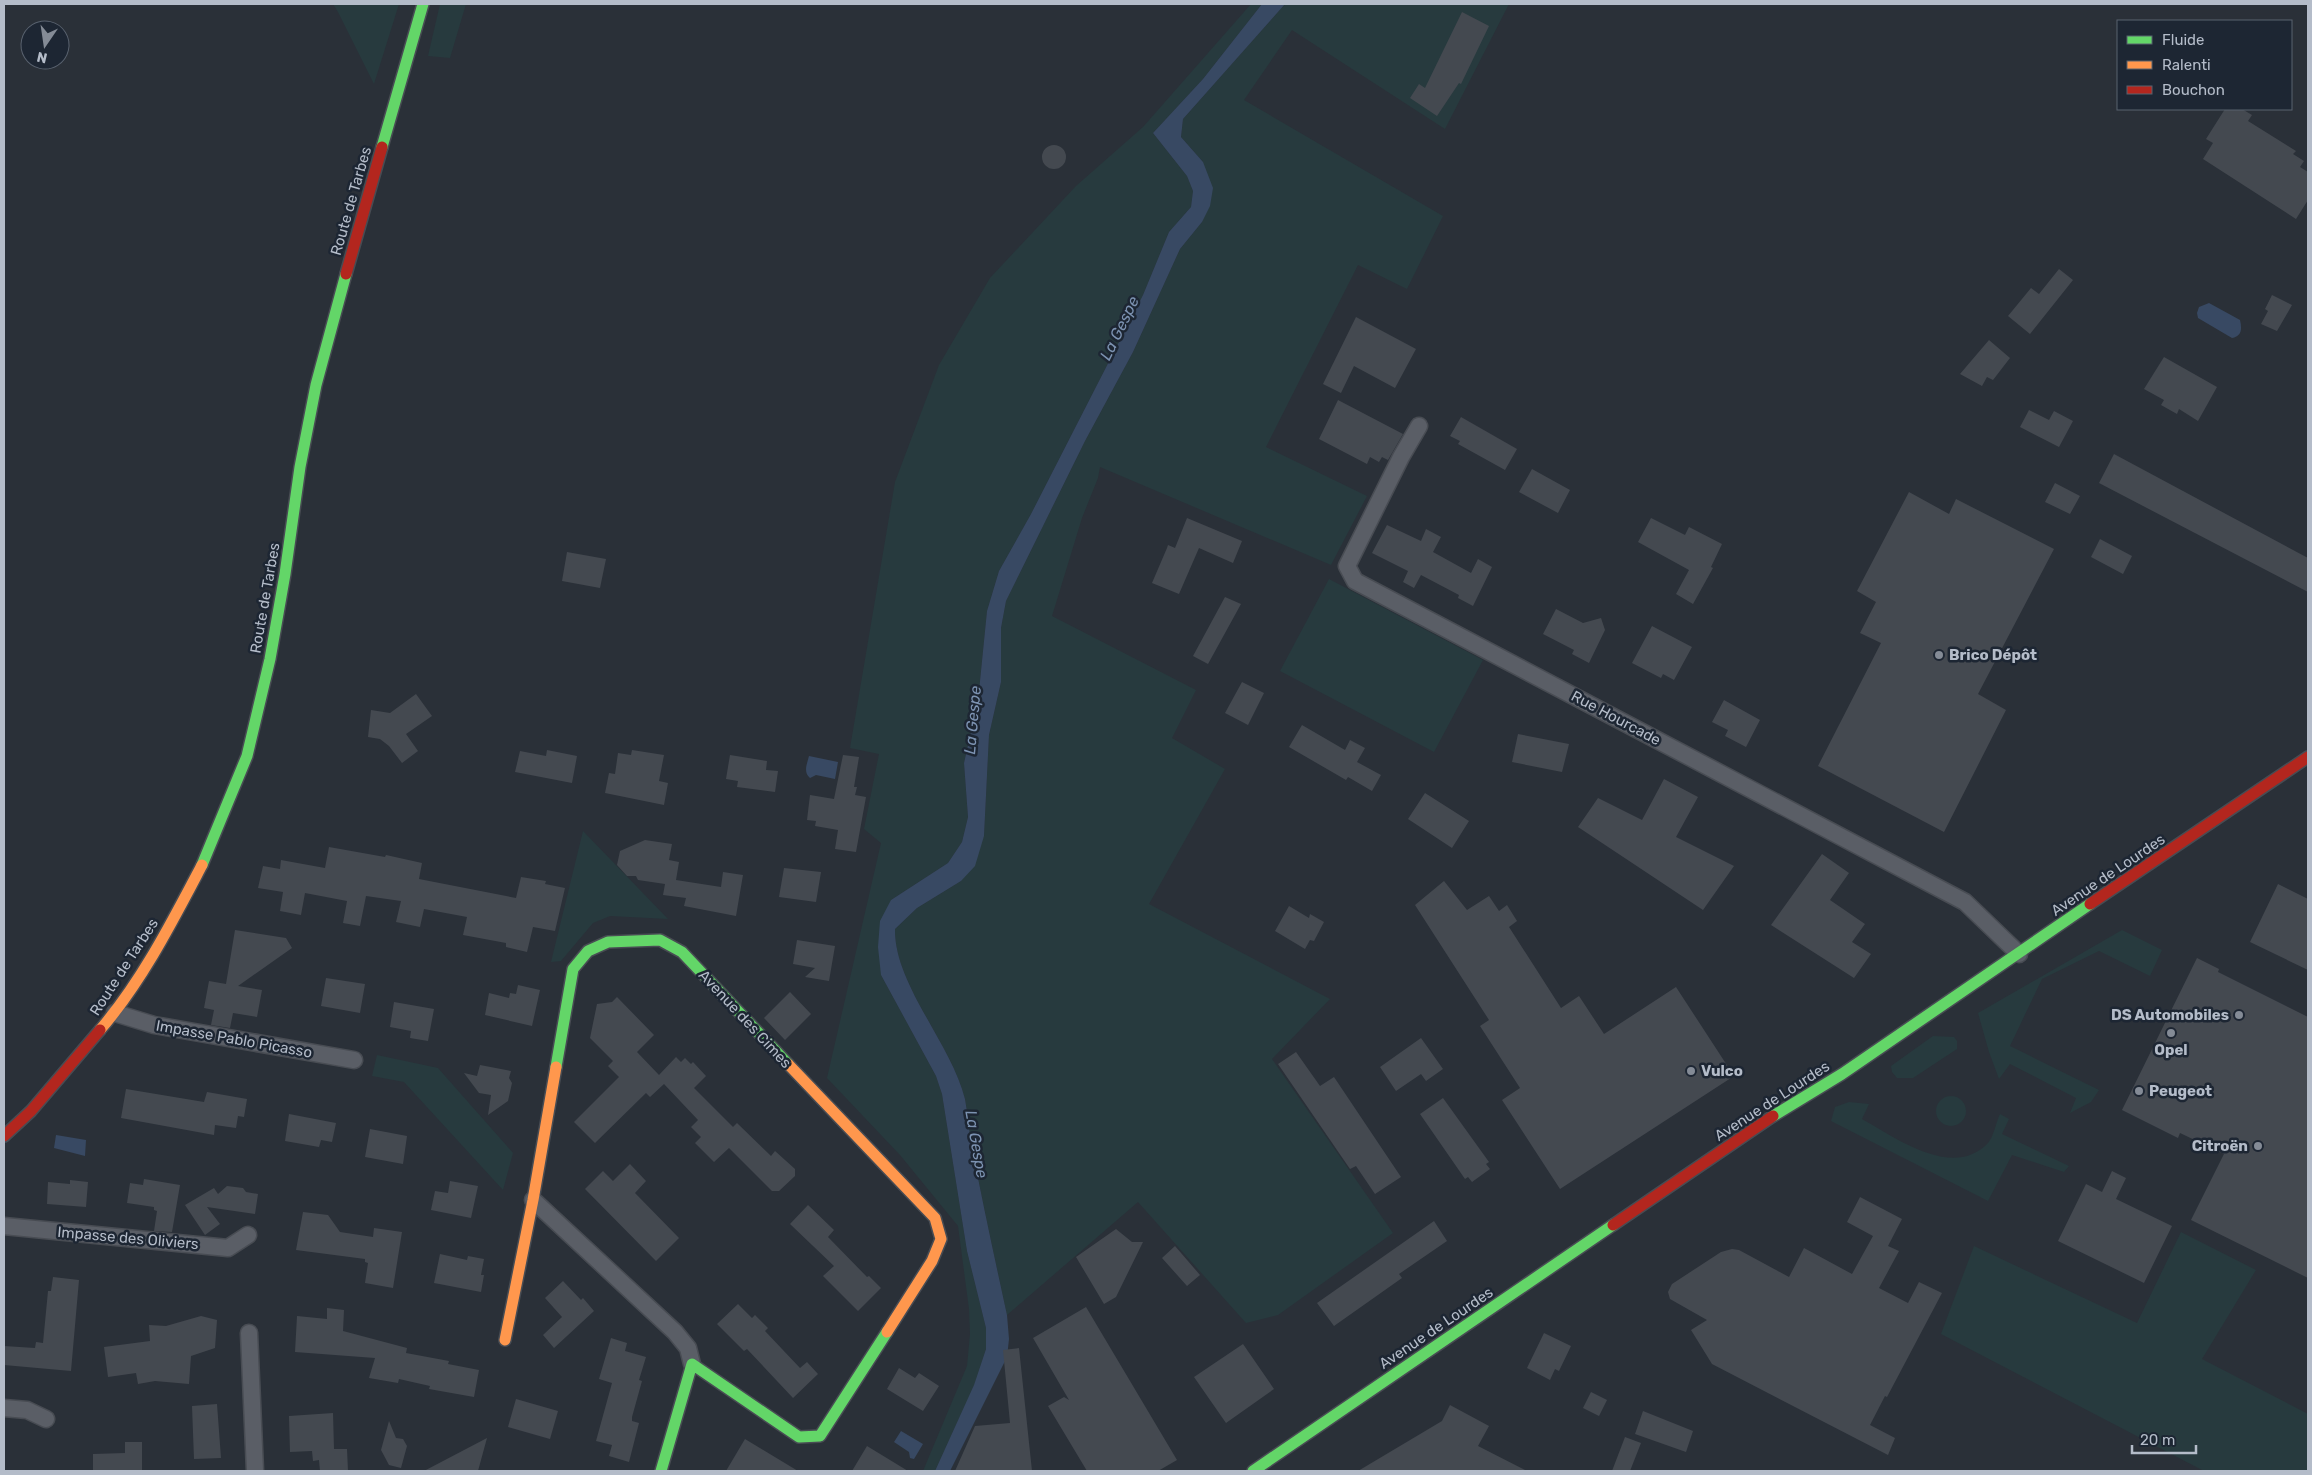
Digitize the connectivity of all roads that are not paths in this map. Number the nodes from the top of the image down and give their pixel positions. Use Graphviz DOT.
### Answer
graph roads {
  1 [pos="423,4"];
  2 [pos="1420,426"];
  3 [pos="2308,757"];
  4 [pos="2019,954"];
  5 [pos="115,1014"];
  6 [pos="354,1060"];
  7 [pos="4,1136"];
  8 [pos="533,1200"];
  9 [pos="4,1226"];
  10 [pos="248,1235"];
  11 [pos="249,1333"];
  12 [pos="505,1340"];
  13 [pos="692,1364"];
  14 [pos="4,1408"];
  15 [pos="46,1419"];
  16 [pos="255,1471"];
  17 [pos="661,1471"];
  18 [pos="1253,1471"];
  1 -- 5 [label="street, Route de Tarbes"];
  2 -- 4 [label="street, Rue Hourcade"];
  3 -- 4 [label="street, Avenue de Lourdes"];
  4 -- 18 [label="street, Avenue de Lourdes"];
  5 -- 6 [label="street, Impasse Pablo Picasso"];
  5 -- 7 [label="street, Route de Tarbes"];
  8 -- 12 [label="street"];
  8 -- 13 [label="street"];
  8 -- 13 [label="street, Avenue des Cimes"];
  9 -- 10 [label="street, Impasse des Oliviers"];
  11 -- 16 [label="street"];
  13 -- 17 [label="street"];
  14 -- 15 [label="street"];
}
